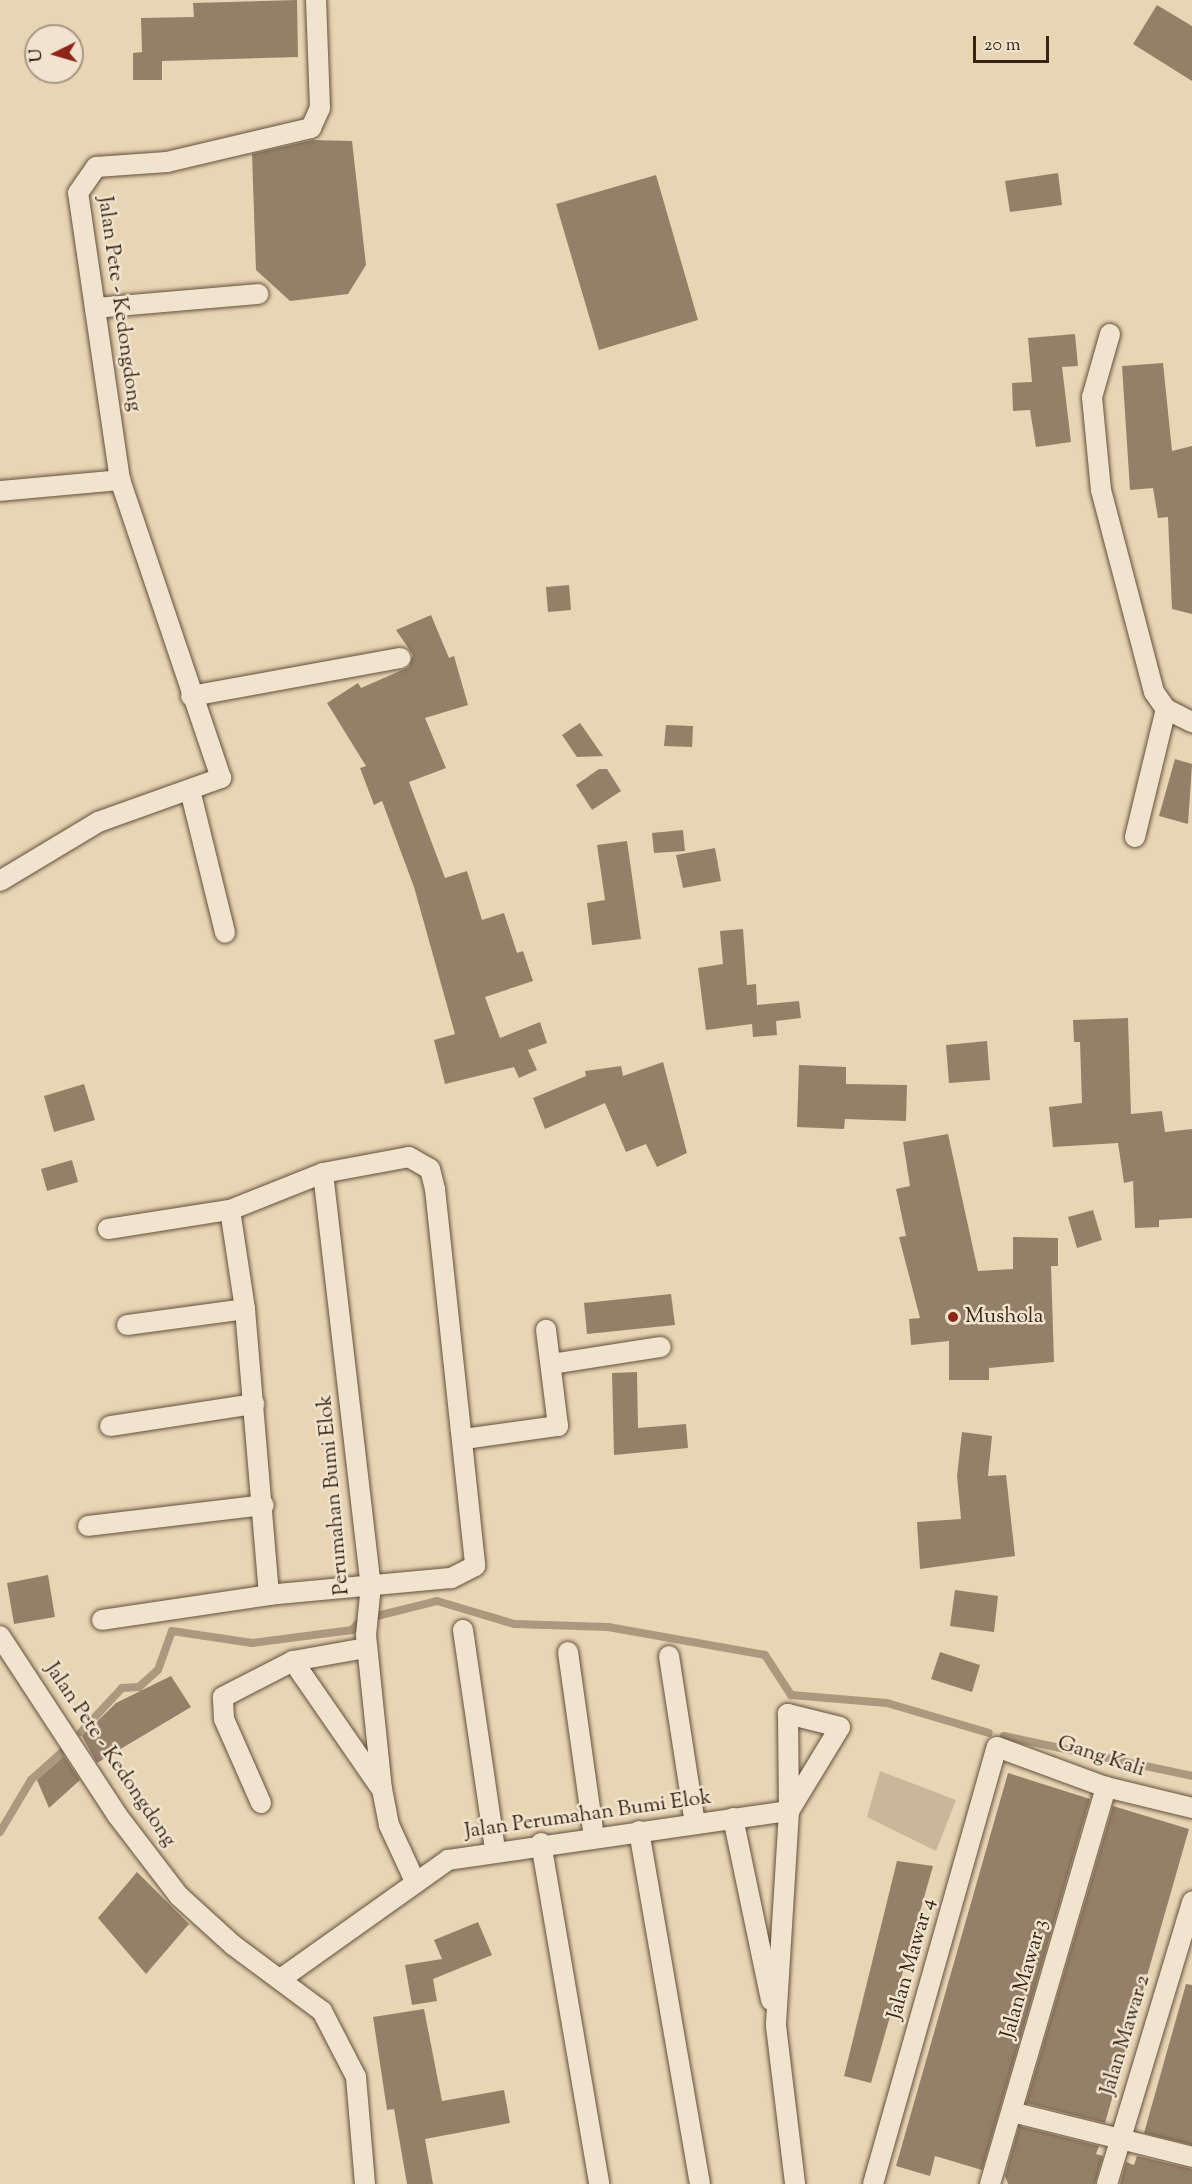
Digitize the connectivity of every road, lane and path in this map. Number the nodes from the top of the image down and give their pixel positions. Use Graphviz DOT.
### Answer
graph roads {
  1 [pos="316,0"];
  2 [pos="258,294"];
  3 [pos="94,308"];
  4 [pos="1110,334"];
  5 [pos="120,480"];
  6 [pos="0,491"];
  7 [pos="401,658"];
  8 [pos="191,696"];
  9 [pos="1166,709"];
  10 [pos="1192,722"];
  11 [pos="190,789"];
  12 [pos="1135,837"];
  13 [pos="0,881"];
  14 [pos="225,933"];
  15 [pos="323,1173"];
  16 [pos="230,1210"];
  17 [pos="108,1229"];
  18 [pos="245,1309"];
  19 [pos="127,1325"];
  20 [pos="546,1330"];
  21 [pos="661,1347"];
  22 [pos="551,1364"];
  23 [pos="254,1404"];
  24 [pos="110,1426"];
  25 [pos="464,1439"];
  26 [pos="264,1505"];
  27 [pos="88,1526"];
  28 [pos="371,1585"];
  29 [pos="269,1595"];
  30 [pos="102,1620"];
  31 [pos="463,1630"];
  32 [pos="0,1636"];
  33 [pos="366,1642"];
  34 [pos="568,1652"];
  35 [pos="669,1656"];
  36 [pos="292,1661"];
  37 [pos="997,1747"];
  38 [pos="1106,1787"];
  39 [pos="382,1789"];
  40 [pos="261,1803"];
  41 [pos="1192,1808"];
  42 [pos="733,1818"];
  43 [pos="695,1823"];
  44 [pos="639,1830"];
  45 [pos="594,1837"];
  46 [pos="541,1843"];
  47 [pos="495,1850"];
  48 [pos="414,1879"];
  49 [pos="1192,1902"];
  50 [pos="282,1978"];
  51 [pos="776,2026"];
  52 [pos="1012,2112"];
  53 [pos="1119,2138"];
  54 [pos="1192,2157"];
  55 [pos="365,2184"];
  56 [pos="599,2184"];
  57 [pos="700,2184"];
  58 [pos="795,2184"];
  59 [pos="873,2184"];
  60 [pos="990,2184"];
  61 [pos="1107,2184"];
  1 -- 3 [label="street, Jalan Pete - Kedongdong"];
  2 -- 3 [label="street"];
  3 -- 5 [label="street, Jalan Pete - Kedongdong"];
  4 -- 9 [label="street"];
  5 -- 6 [label="street"];
  5 -- 8 [label="street, Jalan Pete - Kedongdong"];
  7 -- 8 [label="street"];
  8 -- 11 [label="street, Jalan Pete - Kedongdong"];
  9 -- 10 [label="street"];
  9 -- 12 [label="street"];
  11 -- 13 [label="street, Jalan Pete - Kedongdong"];
  11 -- 14 [label="street"];
  15 -- 16 [label="street"];
  15 -- 25 [label="street"];
  15 -- 28 [label="street, Perumahan Bumi Elok"];
  16 -- 17 [label="street"];
  16 -- 18 [label="street"];
  18 -- 19 [label="street"];
  18 -- 23 [label="street"];
  20 -- 22 [label="street"];
  21 -- 22 [label="street"];
  22 -- 25 [label="street"];
  23 -- 24 [label="street"];
  23 -- 26 [label="street"];
  25 -- 28 [label="street"];
  26 -- 27 [label="street"];
  26 -- 29 [label="street"];
  28 -- 29 [label="street"];
  28 -- 33 [label="street, Perumahan Bumi Elok"];
  29 -- 30 [label="street"];
  31 -- 47 [label="street"];
  32 -- 50 [label="street, Jalan Pete - Kedongdong"];
  33 -- 36 [label="street"];
  33 -- 39 [label="street, Perumahan Bumi Elok"];
  34 -- 45 [label="street"];
  35 -- 43 [label="street"];
  36 -- 39 [label="street"];
  36 -- 40 [label="street"];
  37 -- 38 [label="street, Gang Kali"];
  37 -- 59 [label="street, Jalan Mawar 4"];
  38 -- 41 [label="street, Gang Kali"];
  38 -- 52 [label="street, Jalan Mawar 3"];
  39 -- 48 [label="street, Perumahan Bumi Elok"];
  42 -- 43 [label="street, Jalan Perumahan Bumi Elok"];
  42 -- 51 [label="street"];
  42 -- 51 [label="street, Jalan Perumahan Bumi Elok"];
  43 -- 44 [label="street, Jalan Perumahan Bumi Elok"];
  44 -- 45 [label="street, Jalan Perumahan Bumi Elok"];
  44 -- 57 [label="street"];
  45 -- 46 [label="street, Jalan Perumahan Bumi Elok"];
  46 -- 47 [label="street, Jalan Perumahan Bumi Elok"];
  46 -- 56 [label="street"];
  47 -- 48 [label="street, Jalan Perumahan Bumi Elok"];
  48 -- 50 [label="street, Jalan Perumahan Bumi Elok"];
  49 -- 53 [label="street, Jalan Mawar 2"];
  50 -- 55 [label="street, Jalan Pete - Kedongdong"];
  51 -- 58 [label="street"];
  52 -- 53 [label="street"];
  52 -- 60 [label="street, Jalan Mawar 3"];
  53 -- 54 [label="street"];
  53 -- 61 [label="street, Jalan Mawar 2"];
}
